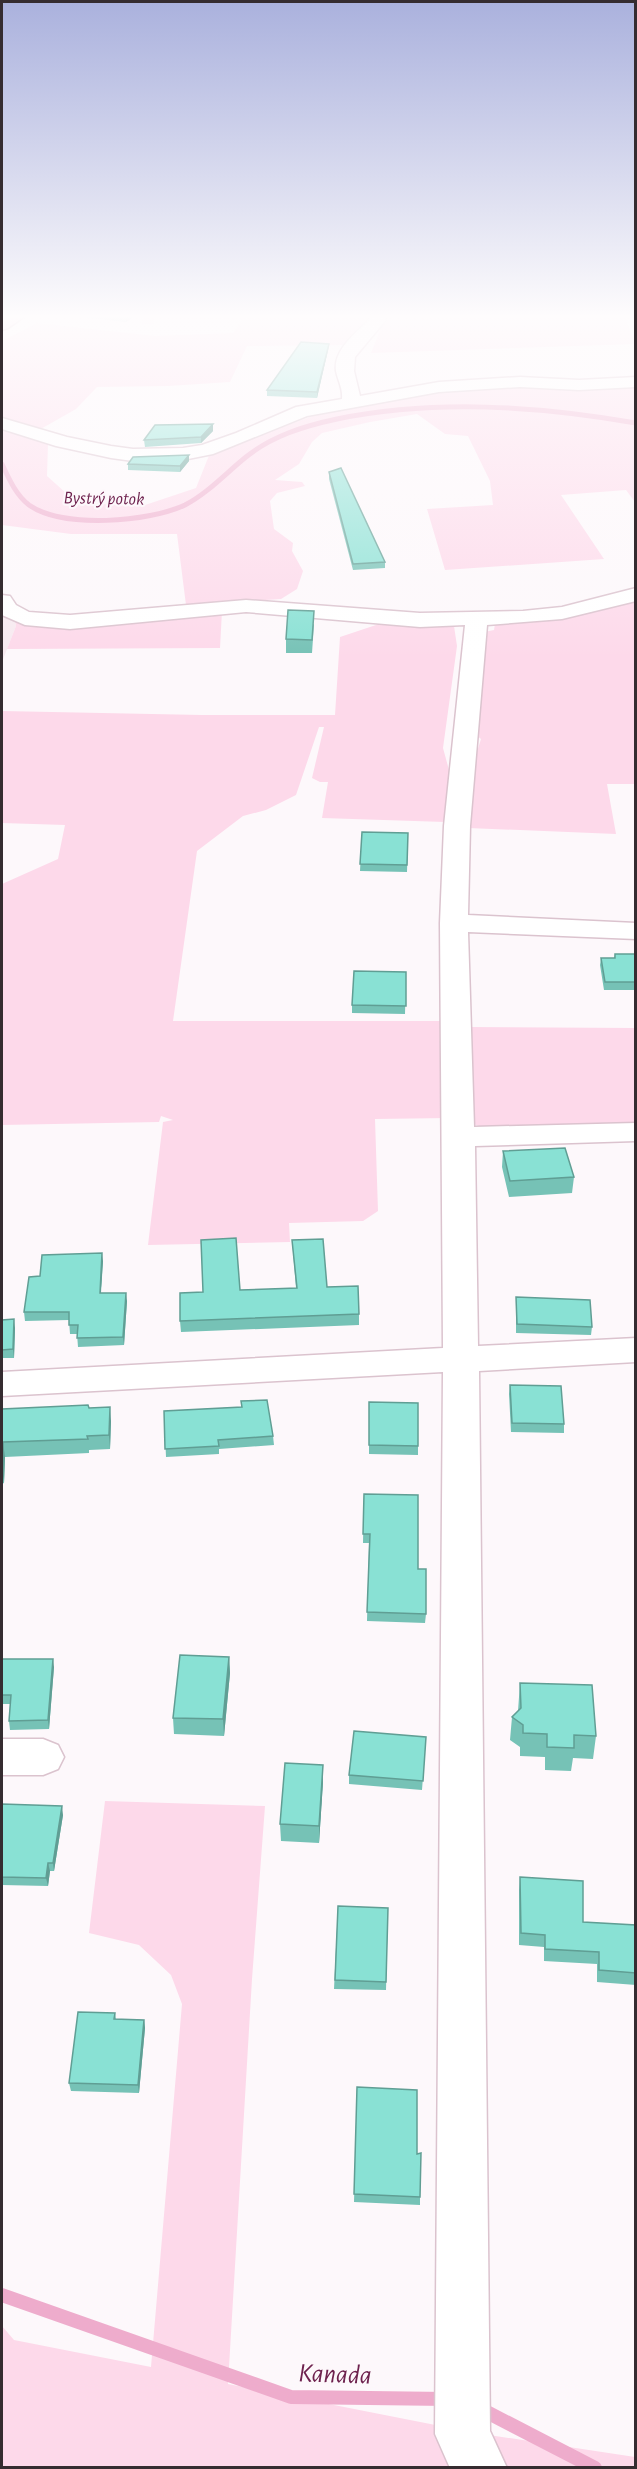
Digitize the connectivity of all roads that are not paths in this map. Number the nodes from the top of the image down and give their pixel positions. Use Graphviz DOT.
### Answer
graph roads {
  1 [pos="22,429"];
  2 [pos="260,429"];
  3 [pos="636,594"];
  4 [pos="2,601"];
  5 [pos="477,619"];
  6 [pos="454,923"];
  7 [pos="636,931"];
  8 [pos="636,1132"];
  9 [pos="459,1137"];
  10 [pos="636,1350"];
  11 [pos="461,1360"];
  12 [pos="2,1384"];
  13 [pos="43,1756"];
  14 [pos="2,1757"];
  15 [pos="479,2468"];
  1 -- 2 [label="street"];
  3 -- 5 [label="street"];
  4 -- 5 [label="street"];
  5 -- 6 [label="street"];
  6 -- 7 [label="street"];
  6 -- 9 [label="street"];
  8 -- 9 [label="street"];
  9 -- 11 [label="street"];
  10 -- 11 [label="street"];
  11 -- 12 [label="street"];
  11 -- 15 [label="street"];
  13 -- 14 [label="street"];
}
